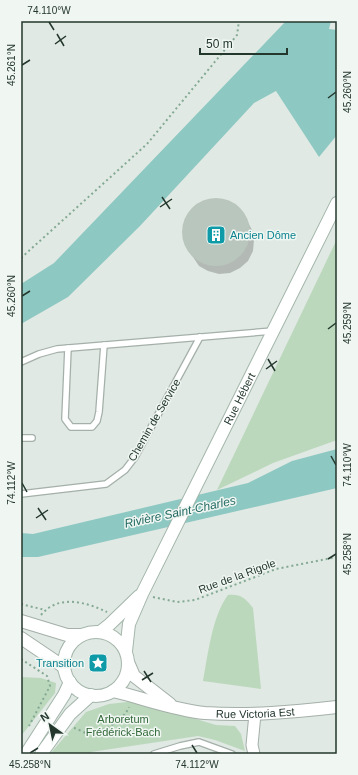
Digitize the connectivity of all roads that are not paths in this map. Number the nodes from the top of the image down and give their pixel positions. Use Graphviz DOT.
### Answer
graph roads {
  1 [pos="337,203"];
  2 [pos="273,331"];
  3 [pos="200,337"];
  4 [pos="104,345"];
  5 [pos="68,348"];
  6 [pos="21,362"];
  7 [pos="21,438"];
  8 [pos="32,438"];
  9 [pos="21,494"];
  10 [pos="142,594"];
  11 [pos="21,620"];
  12 [pos="100,632"];
  13 [pos="82,635"];
  14 [pos="21,638"];
  15 [pos="127,656"];
  16 [pos="64,667"];
  17 [pos="70,682"];
  18 [pos="113,691"];
  19 [pos="91,695"];
  20 [pos="174,707"];
  21 [pos="337,707"];
  22 [pos="255,714"];
  23 [pos="26,754"];
  24 [pos="41,754"];
  25 [pos="154,754"];
  26 [pos="232,754"];
  27 [pos="254,754"];
  1 -- 2 [label="main road, Rue Hébert"];
  2 -- 3 [label="lane"];
  2 -- 10 [label="main road, Rue Hébert"];
  3 -- 4 [label="lane"];
  3 -- 9 [label="lane, Chemin de Service"];
  4 -- 5 [label="lane"];
  4 -- 5 [label="lane"];
  5 -- 6 [label="lane"];
  7 -- 8 [label="lane"];
  10 -- 12 [label="main road, Rue Hébert"];
  10 -- 15 [label="main road, Rue Hébert"];
  11 -- 13 [label="main road"];
  12 -- 13 [label="main road"];
  12 -- 15 [label="main road"];
  13 -- 16 [label="main road"];
  14 -- 16 [label="main road"];
  15 -- 18 [label="main road"];
  15 -- 20 [label="main road, Rue Victoria Est"];
  16 -- 17 [label="main road"];
  17 -- 19 [label="main road"];
  17 -- 23 [label="main road"];
  18 -- 19 [label="main road"];
  18 -- 20 [label="main road, Rue Victoria Est"];
  19 -- 24 [label="main road"];
  20 -- 22 [label="main road, Rue Victoria Est"];
  21 -- 22 [label="main road, Rue Victoria Est"];
  22 -- 27 [label="street"];
  25 -- 26 [label="lane"];
}
